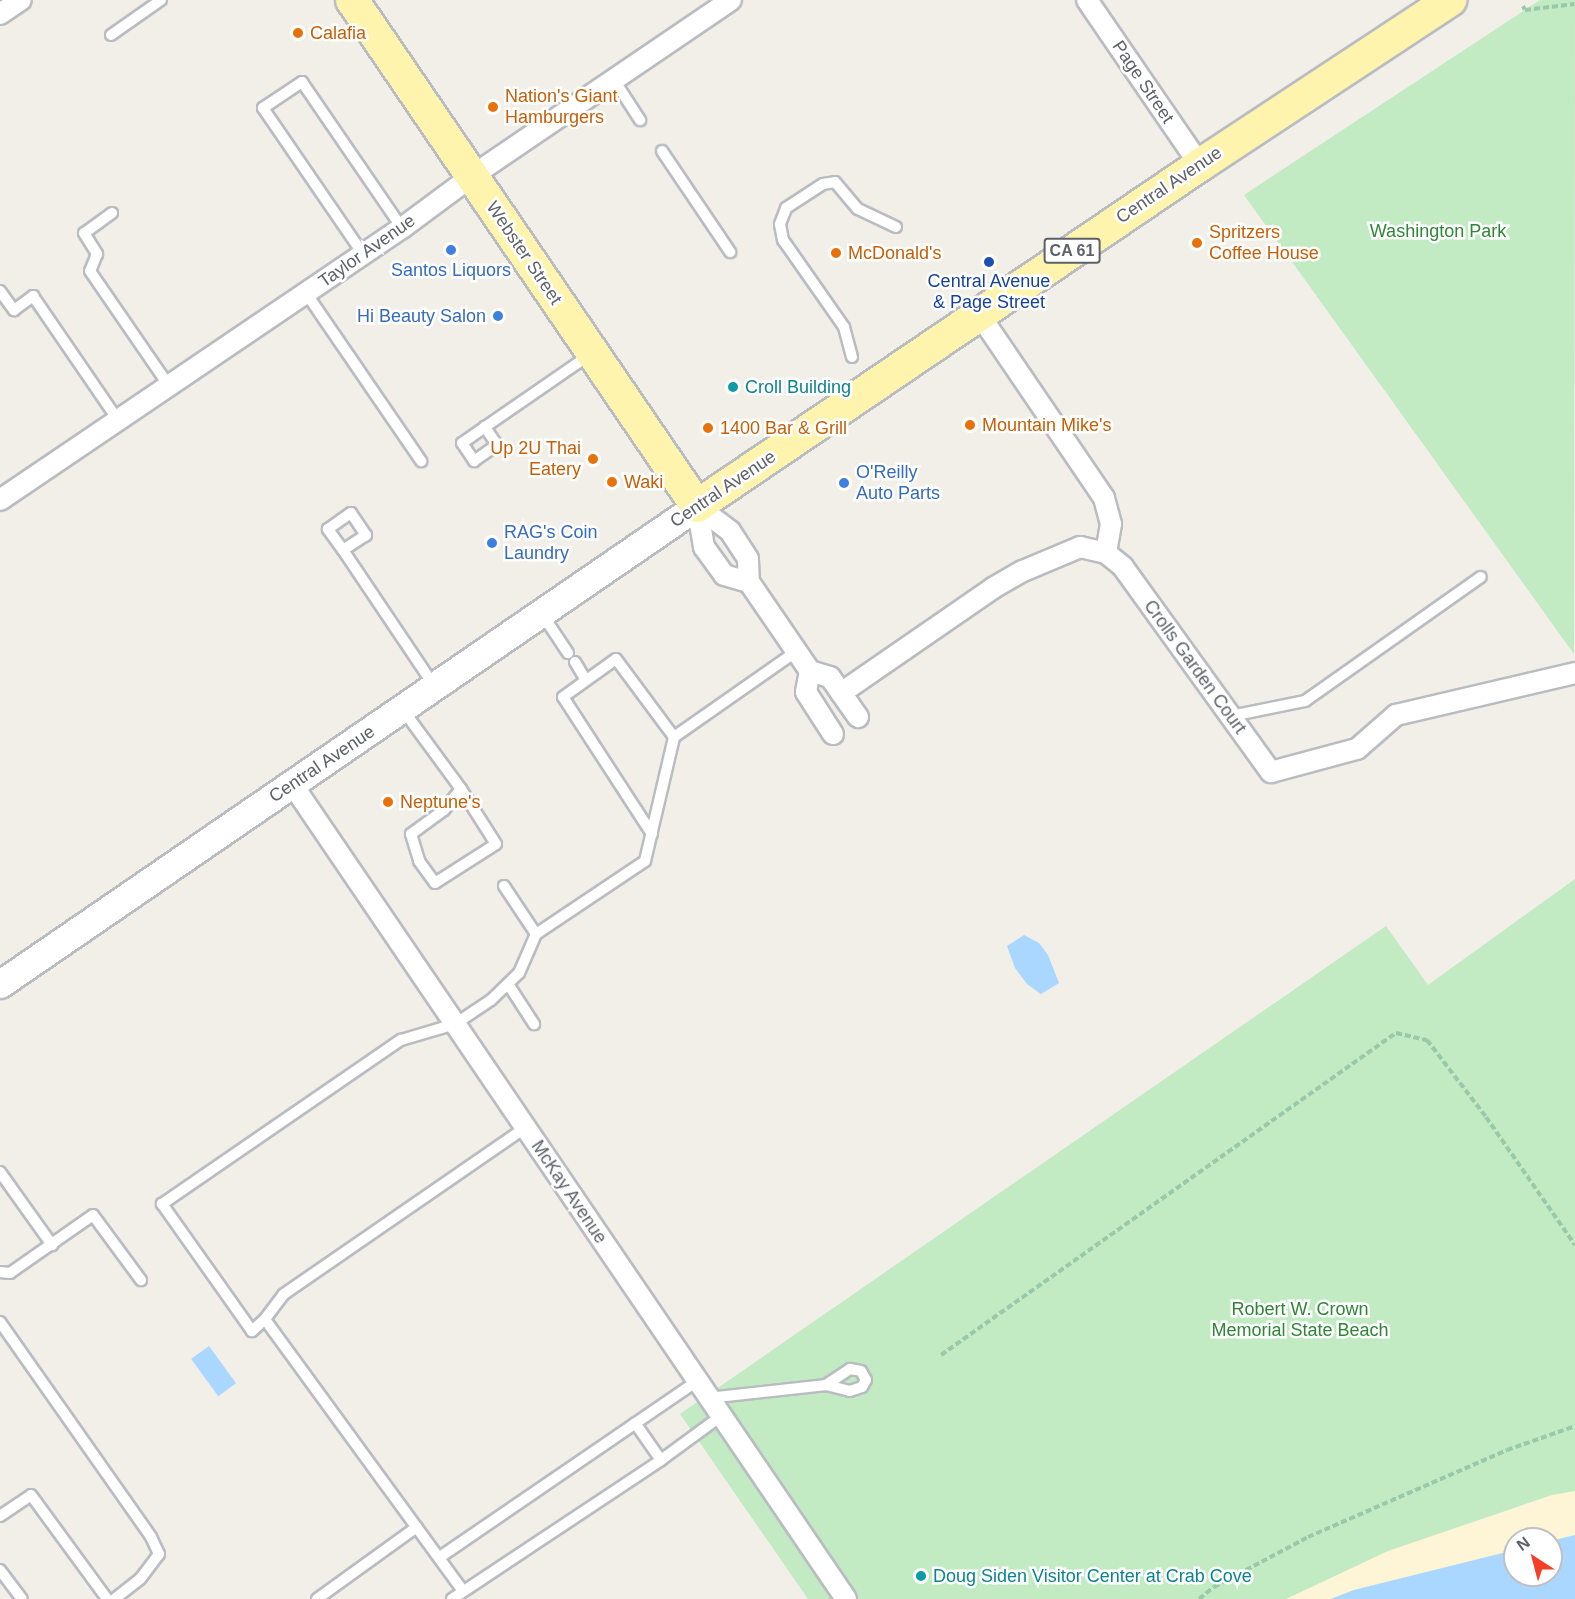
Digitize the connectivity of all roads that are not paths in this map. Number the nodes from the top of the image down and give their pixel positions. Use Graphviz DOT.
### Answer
graph roads {
  1 [pos="21,0"];
  2 [pos="160,0"];
  3 [pos="352,0"];
  4 [pos="731,0"];
  5 [pos="1087,0"];
  6 [pos="1449,0"];
  7 [pos="0,14"];
  8 [pos="111,35"];
  9 [pos="614,80"];
  10 [pos="640,120"];
  11 [pos="662,151"];
  12 [pos="1200,165"];
  13 [pos="472,176"];
  14 [pos="112,213"];
  15 [pos="896,227"];
  16 [pos="402,228"];
  17 [pos="730,252"];
  18 [pos="363,254"];
  19 [pos="0,291"];
  20 [pos="306,293"];
  21 [pos="979,315"];
  22 [pos="591,354"];
  23 [pos="852,357"];
  24 [pos="169,386"];
  25 [pos="118,420"];
  26 [pos="485,427"];
  27 [pos="421,461"];
  28 [pos="0,500"];
  29 [pos="697,506"];
  30 [pos="343,550"];
  31 [pos="1106,553"];
  32 [pos="1481,577"];
  33 [pos="749,582"];
  34 [pos="542,614"];
  35 [pos="796,651"];
  36 [pos="568,653"];
  37 [pos="574,662"];
  38 [pos="810,671"];
  39 [pos="1575,673"];
  40 [pos="586,681"];
  41 [pos="436,687"];
  42 [pos="842,693"];
  43 [pos="402,710"];
  44 [pos="1231,716"];
  45 [pos="858,717"];
  46 [pos="832,734"];
  47 [pos="674,737"];
  48 [pos="292,784"];
  49 [pos="461,789"];
  50 [pos="652,834"];
  51 [pos="504,886"];
  52 [pos="536,934"];
  53 [pos="0,984"];
  54 [pos="508,984"];
  55 [pos="455,1024"];
  56 [pos="534,1024"];
  57 [pos="525,1128"];
  58 [pos="0,1172"];
  59 [pos="52,1245"];
  60 [pos="0,1272"];
  61 [pos="141,1280"];
  62 [pos="265,1319"];
  63 [pos="0,1322"];
  64 [pos="697,1381"];
  65 [pos="826,1385"];
  66 [pos="708,1398"];
  67 [pos="722,1416"];
  68 [pos="636,1423"];
  69 [pos="660,1460"];
  70 [pos="0,1516"];
  71 [pos="417,1527"];
  72 [pos="440,1557"];
  73 [pos="0,1570"];
  74 [pos="463,1591"];
  75 [pos="22,1599"];
  76 [pos="107,1599"];
  77 [pos="114,1599"];
  78 [pos="316,1599"];
  79 [pos="452,1599"];
  80 [pos="846,1599"];
  1 -- 7 [label="street"];
  2 -- 8 [label="lane"];
  3 -- 13 [label="main road, Webster Street"];
  4 -- 9 [label="street, Taylor Avenue"];
  5 -- 12 [label="street, Page Street"];
  6 -- 12 [label="main road, Central Avenue / CA 61"];
  9 -- 10 [label="lane"];
  9 -- 13 [label="street, Taylor Avenue"];
  11 -- 17 [label="lane"];
  12 -- 21 [label="main road, Central Avenue / CA 61"];
  13 -- 16 [label="street, Taylor Avenue"];
  13 -- 22 [label="main road, Webster Street"];
  14 -- 24 [label="lane"];
  15 -- 23 [label="lane"];
  16 -- 18 [label="street, Taylor Avenue"];
  16 -- 18 [label="lane"];
  18 -- 20 [label="street, Taylor Avenue"];
  19 -- 25 [label="lane"];
  20 -- 24 [label="street, Taylor Avenue"];
  20 -- 27 [label="lane"];
  21 -- 29 [label="main road, Central Avenue / CA 61"];
  21 -- 31 [label="street"];
  22 -- 26 [label="lane"];
  22 -- 29 [label="main road, Webster Street"];
  24 -- 25 [label="street, Taylor Avenue"];
  25 -- 28 [label="street, Taylor Avenue"];
  29 -- 33 [label="street, Webster Street"];
  29 -- 33 [label="street, Webster Street"];
  29 -- 34 [label="street, Central Avenue"];
  30 -- 41 [label="lane"];
  31 -- 42 [label="street"];
  31 -- 44 [label="street, Crolls Garden Court"];
  32 -- 44 [label="lane"];
  33 -- 35 [label="street, Webster Street"];
  34 -- 36 [label="lane"];
  34 -- 41 [label="street, Central Avenue"];
  35 -- 38 [label="street, Webster Street"];
  35 -- 47 [label="lane"];
  37 -- 40 [label="lane"];
  38 -- 42 [label="street, Webster Street"];
  38 -- 46 [label="street"];
  39 -- 44 [label="street, Crolls Garden Court"];
  40 -- 47 [label="lane"];
  40 -- 50 [label="lane"];
  41 -- 43 [label="street, Central Avenue"];
  42 -- 45 [label="street, Webster Street"];
  43 -- 48 [label="street, Central Avenue"];
  43 -- 49 [label="lane"];
  47 -- 50 [label="lane"];
  48 -- 53 [label="street, Central Avenue"];
  48 -- 55 [label="street, McKay Avenue"];
  49 -- 49 [label="lane"];
  50 -- 52 [label="lane"];
  51 -- 52 [label="lane"];
  52 -- 54 [label="lane"];
  54 -- 55 [label="lane"];
  54 -- 56 [label="lane"];
  55 -- 57 [label="street, McKay Avenue"];
  55 -- 62 [label="lane"];
  57 -- 62 [label="lane"];
  57 -- 64 [label="street, McKay Avenue"];
  58 -- 59 [label="lane"];
  59 -- 60 [label="lane"];
  59 -- 61 [label="lane"];
  62 -- 71 [label="lane"];
  63 -- 77 [label="lane"];
  64 -- 66 [label="street, McKay Avenue"];
  64 -- 68 [label="lane"];
  65 -- 66 [label="lane"];
  66 -- 67 [label="street, McKay Avenue"];
  67 -- 69 [label="lane"];
  67 -- 80 [label="street, McKay Avenue"];
  68 -- 69 [label="lane"];
  68 -- 72 [label="lane"];
  69 -- 74 [label="lane"];
  70 -- 76 [label="lane"];
  71 -- 72 [label="lane"];
  71 -- 78 [label="lane"];
  72 -- 74 [label="lane"];
  73 -- 75 [label="lane"];
  74 -- 79 [label="lane"];
}
